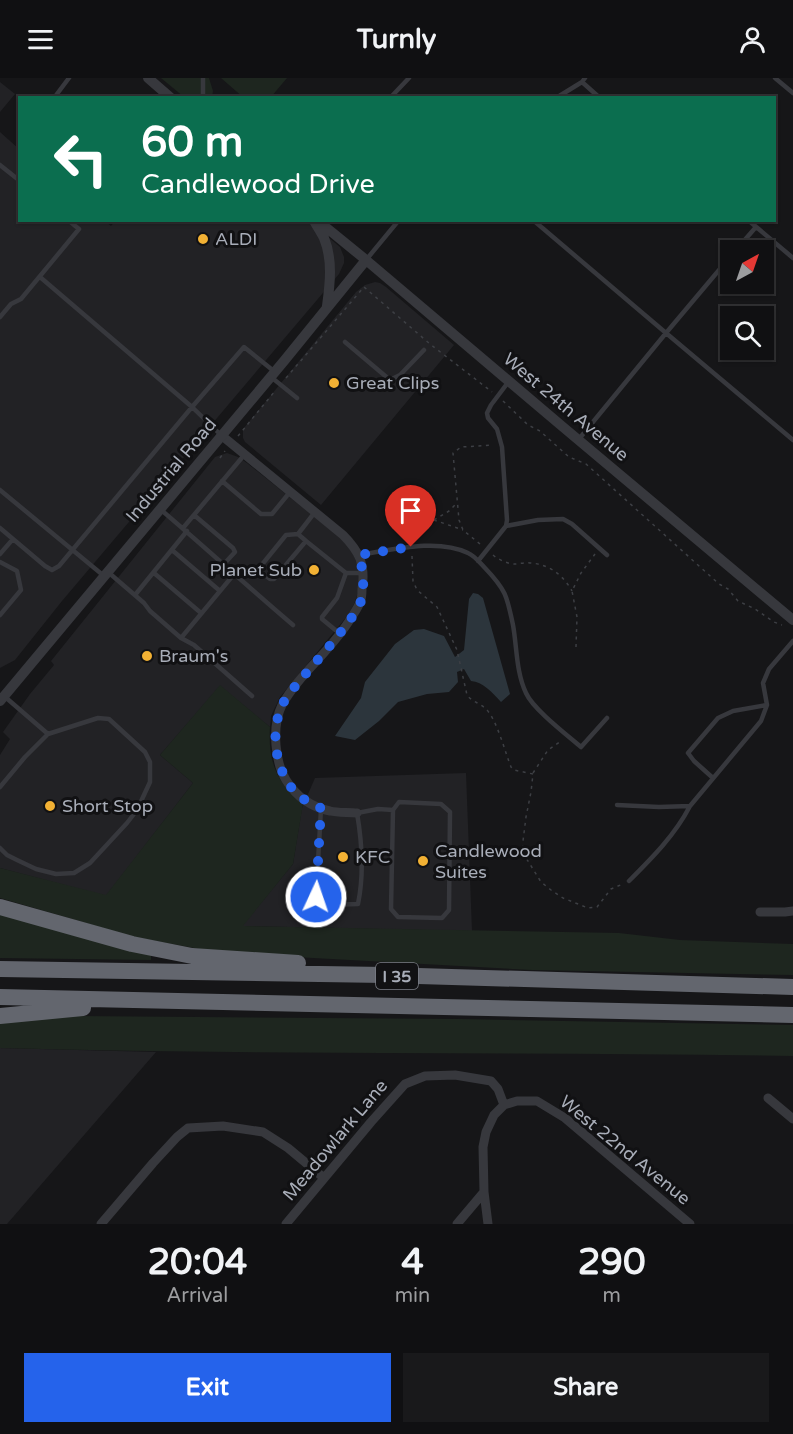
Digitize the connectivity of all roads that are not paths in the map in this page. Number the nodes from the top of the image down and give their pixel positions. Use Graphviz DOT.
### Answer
graph roads {
  1 [pos="69,78"];
  2 [pos="148,78"];
  3 [pos="203,78"];
  4 [pos="409,78"];
  5 [pos="775,78"];
  6 [pos="583,80"];
  7 [pos="793,93"];
  8 [pos="56,96"];
  9 [pos="169,96"];
  10 [pos="203,96"];
  11 [pos="392,96"];
  12 [pos="559,96"];
  13 [pos="598,96"];
  14 [pos="0,165"];
  15 [pos="18,179"];
  16 [pos="70,222"];
  17 [pos="316,222"];
  18 [pos="318,222"];
  19 [pos="397,222"];
  20 [pos="535,222"];
  21 [pos="750,222"];
  22 [pos="756,227"];
  23 [pos="745,240"];
  24 [pos="793,258"];
  25 [pos="366,260"];
  26 [pos="720,269"];
  27 [pos="40,277"];
  28 [pos="327,308"];
  29 [pos="0,317"];
  30 [pos="666,333"];
  31 [pos="345,342"];
  32 [pos="424,350"];
  33 [pos="273,374"];
  34 [pos="509,381"];
  35 [pos="297,398"];
  36 [pos="192,407"];
  37 [pos="221,435"];
  38 [pos="578,440"];
  39 [pos="793,440"];
  40 [pos="245,454"];
  41 [pos="222,482"];
  42 [pos="0,490"];
  43 [pos="291,492"];
  44 [pos="160,509"];
  45 [pos="315,512"];
  46 [pos="194,515"];
  47 [pos="506,526"];
  48 [pos="0,528"];
  49 [pos="185,530"];
  50 [pos="298,534"];
  51 [pos="13,539"];
  52 [pos="306,541"];
  53 [pos="73,550"];
  54 [pos="172,550"];
  55 [pos="0,554"];
  56 [pos="359,555"];
  57 [pos="607,555"];
  58 [pos="478,561"];
  59 [pos="0,562"];
  60 [pos="225,564"];
  61 [pos="154,573"];
  62 [pos="235,573"];
  63 [pos="346,573"];
  64 [pos="363,573"];
  65 [pos="106,574"];
  66 [pos="220,591"];
  67 [pos="135,595"];
  68 [pos="201,613"];
  69 [pos="0,615"];
  70 [pos="793,620"];
  71 [pos="293,625"];
  72 [pos="340,634"];
  73 [pos="181,638"];
  74 [pos="793,641"];
  75 [pos="252,696"];
  76 [pos="1,697"];
  77 [pos="767,705"];
  78 [pos="606,717"];
  79 [pos="48,734"];
  80 [pos="713,778"];
  81 [pos="0,787"];
  82 [pos="617,806"];
  83 [pos="690,806"];
  84 [pos="321,808"];
  85 [pos="393,810"];
  86 [pos="357,813"];
  87 [pos="0,848"];
  88 [pos="629,881"];
  89 [pos="0,907"];
  90 [pos="793,911"];
  91 [pos="760,912"];
  92 [pos="0,969"];
  93 [pos="385,975"];
  94 [pos="793,987"];
  95 [pos="0,997"];
  96 [pos="128,1000"];
  97 [pos="793,1015"];
  98 [pos="0,1016"];
  99 [pos="768,1098"];
  100 [pos="504,1105"];
  101 [pos="793,1119"];
  102 [pos="324,1178"];
  103 [pos="484,1192"];
  104 [pos="101,1224"];
  105 [pos="285,1224"];
  106 [pos="457,1224"];
  107 [pos="488,1224"];
  108 [pos="690,1224"];
  1 -- 8 [label="lane"];
  2 -- 9 [label="street"];
  3 -- 10 [label="lane"];
  4 -- 11 [label="lane"];
  5 -- 7 [label="lane"];
  6 -- 12 [label="lane"];
  6 -- 13 [label="lane"];
  14 -- 15 [label="lane"];
  16 -- 27 [label="lane"];
  17 -- 28 [label="street"];
  18 -- 25 [label="street, West 24th Avenue"];
  19 -- 25 [label="lane"];
  20 -- 30 [label="lane"];
  21 -- 22 [label="lane"];
  22 -- 23 [label="lane"];
  22 -- 24 [label="lane"];
  25 -- 28 [label="street, Industrial Road"];
  25 -- 34 [label="street, West 24th Avenue"];
  26 -- 30 [label="lane"];
  27 -- 29 [label="lane"];
  27 -- 36 [label="lane"];
  28 -- 33 [label="street, Industrial Road"];
  30 -- 38 [label="lane"];
  30 -- 39 [label="lane"];
  31 -- 32 [label="lane"];
  33 -- 35 [label="lane"];
  33 -- 36 [label="lane"];
  33 -- 37 [label="street, Industrial Road"];
  34 -- 38 [label="street, West 24th Avenue"];
  34 -- 47 [label="lane"];
  36 -- 37 [label="lane"];
  36 -- 53 [label="lane"];
  37 -- 40 [label="street"];
  37 -- 44 [label="street, Industrial Road"];
  38 -- 70 [label="street, West 24th Avenue"];
  40 -- 41 [label="lane"];
  40 -- 43 [label="street"];
  41 -- 43 [label="lane"];
  41 -- 46 [label="lane"];
  42 -- 53 [label="lane"];
  43 -- 45 [label="street"];
  44 -- 49 [label="lane"];
  44 -- 65 [label="street, Industrial Road"];
  45 -- 50 [label="lane"];
  45 -- 56 [label="street"];
  46 -- 49 [label="lane"];
  46 -- 60 [label="lane"];
  47 -- 57 [label="lane"];
  47 -- 58 [label="lane"];
  48 -- 51 [label="lane"];
  49 -- 54 [label="lane"];
  49 -- 60 [label="lane"];
  50 -- 52 [label="lane"];
  50 -- 52 [label="lane"];
  51 -- 53 [label="lane"];
  51 -- 55 [label="lane"];
  52 -- 63 [label="lane"];
  53 -- 65 [label="lane"];
  54 -- 61 [label="lane"];
  54 -- 66 [label="lane"];
  56 -- 58 [label="lane"];
  56 -- 64 [label="street"];
  58 -- 78 [label="lane"];
  59 -- 69 [label="lane"];
  60 -- 62 [label="lane"];
  61 -- 67 [label="lane"];
  61 -- 68 [label="lane"];
  62 -- 66 [label="lane"];
  62 -- 71 [label="lane"];
  63 -- 64 [label="lane"];
  63 -- 72 [label="lane"];
  64 -- 72 [label="street"];
  65 -- 67 [label="lane"];
  65 -- 76 [label="street, Industrial Road"];
  66 -- 68 [label="lane"];
  67 -- 73 [label="lane"];
  68 -- 73 [label="lane"];
  72 -- 84 [label="street"];
  73 -- 75 [label="lane"];
  74 -- 77 [label="lane"];
  76 -- 79 [label="lane"];
  77 -- 80 [label="lane"];
  77 -- 80 [label="lane"];
  79 -- 81 [label="lane"];
  79 -- 87 [label="lane"];
  80 -- 83 [label="lane"];
  82 -- 83 [label="lane"];
  83 -- 88 [label="lane"];
  84 -- 86 [label="street"];
  84 -- 86 [label="lane"];
  85 -- 85 [label="lane"];
  85 -- 86 [label="lane"];
  89 -- 93 [label="highway"];
  90 -- 91 [label="street"];
  92 -- 93 [label="highway, I 35"];
  93 -- 94 [label="highway, I 35"];
  95 -- 96 [label="highway, I 35"];
  96 -- 97 [label="highway, I 35"];
  96 -- 98 [label="highway"];
  99 -- 101 [label="street"];
  100 -- 102 [label="street, Meadowlark Lane"];
  100 -- 103 [label="street"];
  100 -- 108 [label="street, West 22nd Avenue"];
  102 -- 104 [label="street"];
  102 -- 105 [label="street, Meadowlark Lane"];
  103 -- 106 [label="street"];
  103 -- 107 [label="street"];
}
